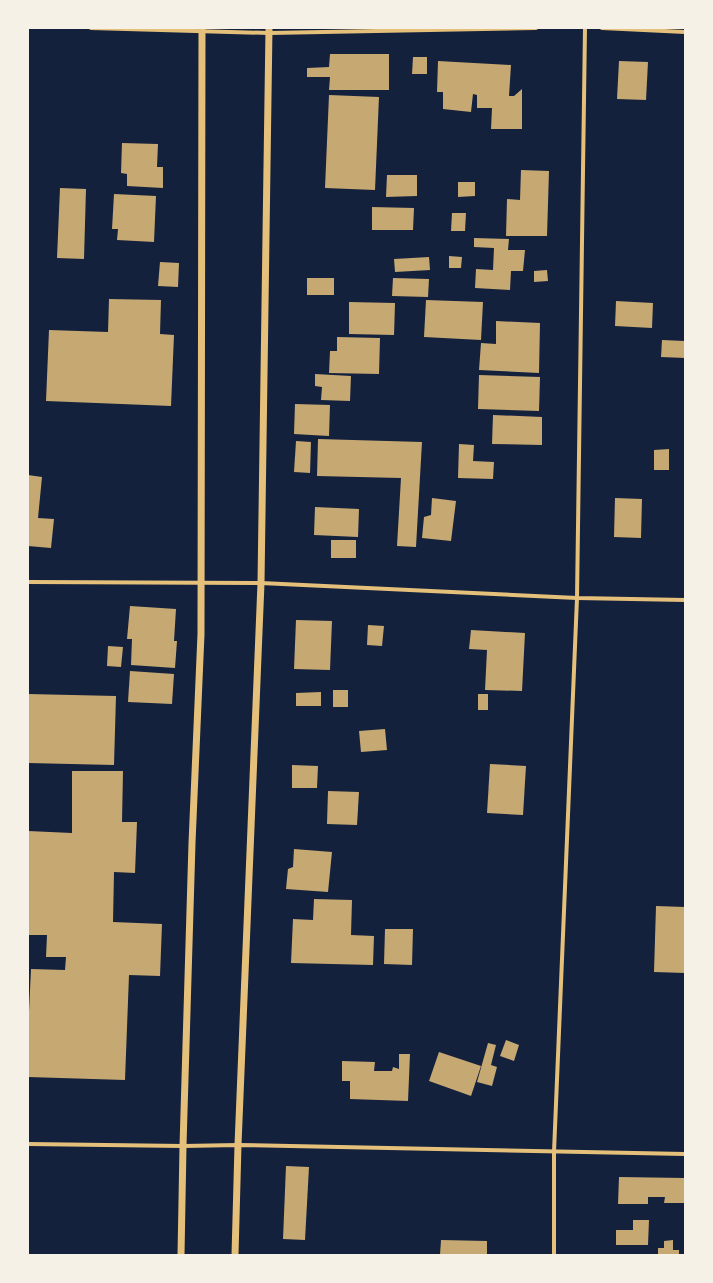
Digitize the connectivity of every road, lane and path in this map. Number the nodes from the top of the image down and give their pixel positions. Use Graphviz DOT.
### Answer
graph roads {
  1 [pos="91,28"];
  2 [pos="536,28"];
  3 [pos="585,28"];
  4 [pos="602,28"];
  5 [pos="202,30"];
  6 [pos="269,31"];
  7 [pos="685,32"];
  8 [pos="28,582"];
  9 [pos="201,583"];
  10 [pos="261,583"];
  11 [pos="577,598"];
  12 [pos="685,600"];
  13 [pos="28,1144"];
  14 [pos="238,1145"];
  15 [pos="183,1146"];
  16 [pos="554,1152"];
  17 [pos="685,1154"];
  18 [pos="181,1255"];
  19 [pos="235,1255"];
  20 [pos="554,1255"];
  1 -- 5 [label="street"];
  2 -- 6 [label="street"];
  3 -- 11 [label="street"];
  4 -- 7 [label="street"];
  5 -- 6 [label="street"];
  5 -- 9 [label="street"];
  6 -- 10 [label="street"];
  8 -- 9 [label="street"];
  9 -- 10 [label="street"];
  9 -- 15 [label="street"];
  10 -- 11 [label="street"];
  10 -- 14 [label="street"];
  11 -- 12 [label="street"];
  11 -- 16 [label="street"];
  13 -- 15 [label="street"];
  14 -- 15 [label="street"];
  14 -- 16 [label="street"];
  14 -- 19 [label="street"];
  15 -- 18 [label="street"];
  16 -- 17 [label="street"];
  16 -- 20 [label="street"];
}
